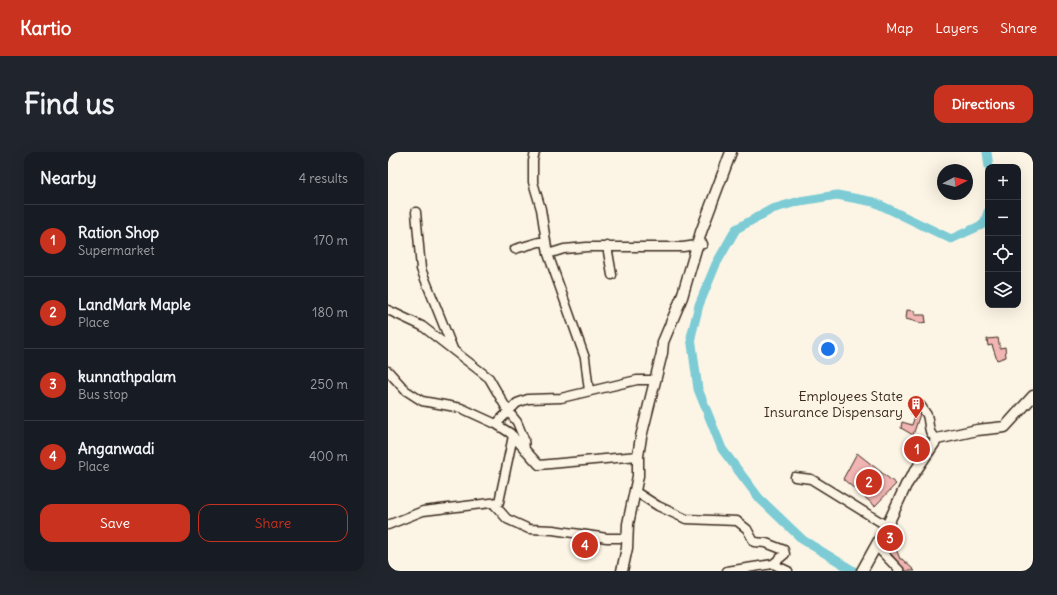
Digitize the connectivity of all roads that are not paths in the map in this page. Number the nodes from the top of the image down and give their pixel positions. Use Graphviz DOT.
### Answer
graph roads {
  1 [pos="535,152"];
  2 [pos="732,152"];
  3 [pos="416,212"];
  4 [pos="546,242"];
  5 [pos="700,245"];
  6 [pos="607,246"];
  7 [pos="515,249"];
  8 [pos="548,254"];
  9 [pos="612,275"];
  10 [pos="388,310"];
  11 [pos="453,350"];
  12 [pos="388,371"];
  13 [pos="655,380"];
  14 [pos="589,391"];
  15 [pos="1033,396"];
  16 [pos="921,406"];
  17 [pos="508,411"];
  18 [pos="496,424"];
  19 [pos="513,436"];
  20 [pos="937,439"];
  21 [pos="525,450"];
  22 [pos="638,456"];
  23 [pos="795,477"];
  24 [pos="636,492"];
  25 [pos="493,503"];
  26 [pos="388,525"];
  27 [pos="887,526"];
  28 [pos="627,538"];
  29 [pos="876,546"];
  30 [pos="773,564"];
  31 [pos="622,571"];
  32 [pos="727,571"];
  33 [pos="788,571"];
  34 [pos="862,571"];
  35 [pos="900,571"];
  1 -- 4 [label="street"];
  2 -- 5 [label="main road"];
  3 -- 11 [label="street"];
  4 -- 7 [label="street"];
  4 -- 8 [label="street"];
  5 -- 6 [label="street"];
  5 -- 13 [label="main road"];
  6 -- 8 [label="street"];
  6 -- 9 [label="street"];
  8 -- 14 [label="street"];
  10 -- 11 [label="street"];
  11 -- 17 [label="street"];
  12 -- 18 [label="street"];
  13 -- 14 [label="street"];
  13 -- 22 [label="main road"];
  14 -- 17 [label="street"];
  15 -- 20 [label="main road"];
  16 -- 20 [label="street"];
  17 -- 18 [label="street"];
  17 -- 21 [label="street"];
  18 -- 19 [label="street"];
  19 -- 21 [label="street"];
  19 -- 25 [label="street"];
  20 -- 27 [label="main road"];
  21 -- 22 [label="street"];
  22 -- 24 [label="main road"];
  23 -- 27 [label="street"];
  24 -- 28 [label="main road"];
  24 -- 30 [label="street"];
  25 -- 26 [label="street"];
  25 -- 28 [label="street"];
  27 -- 29 [label="main road"];
  28 -- 31 [label="main road"];
  29 -- 34 [label="main road"];
  29 -- 35 [label="street"];
  30 -- 32 [label="street"];
  30 -- 33 [label="street"];
}
